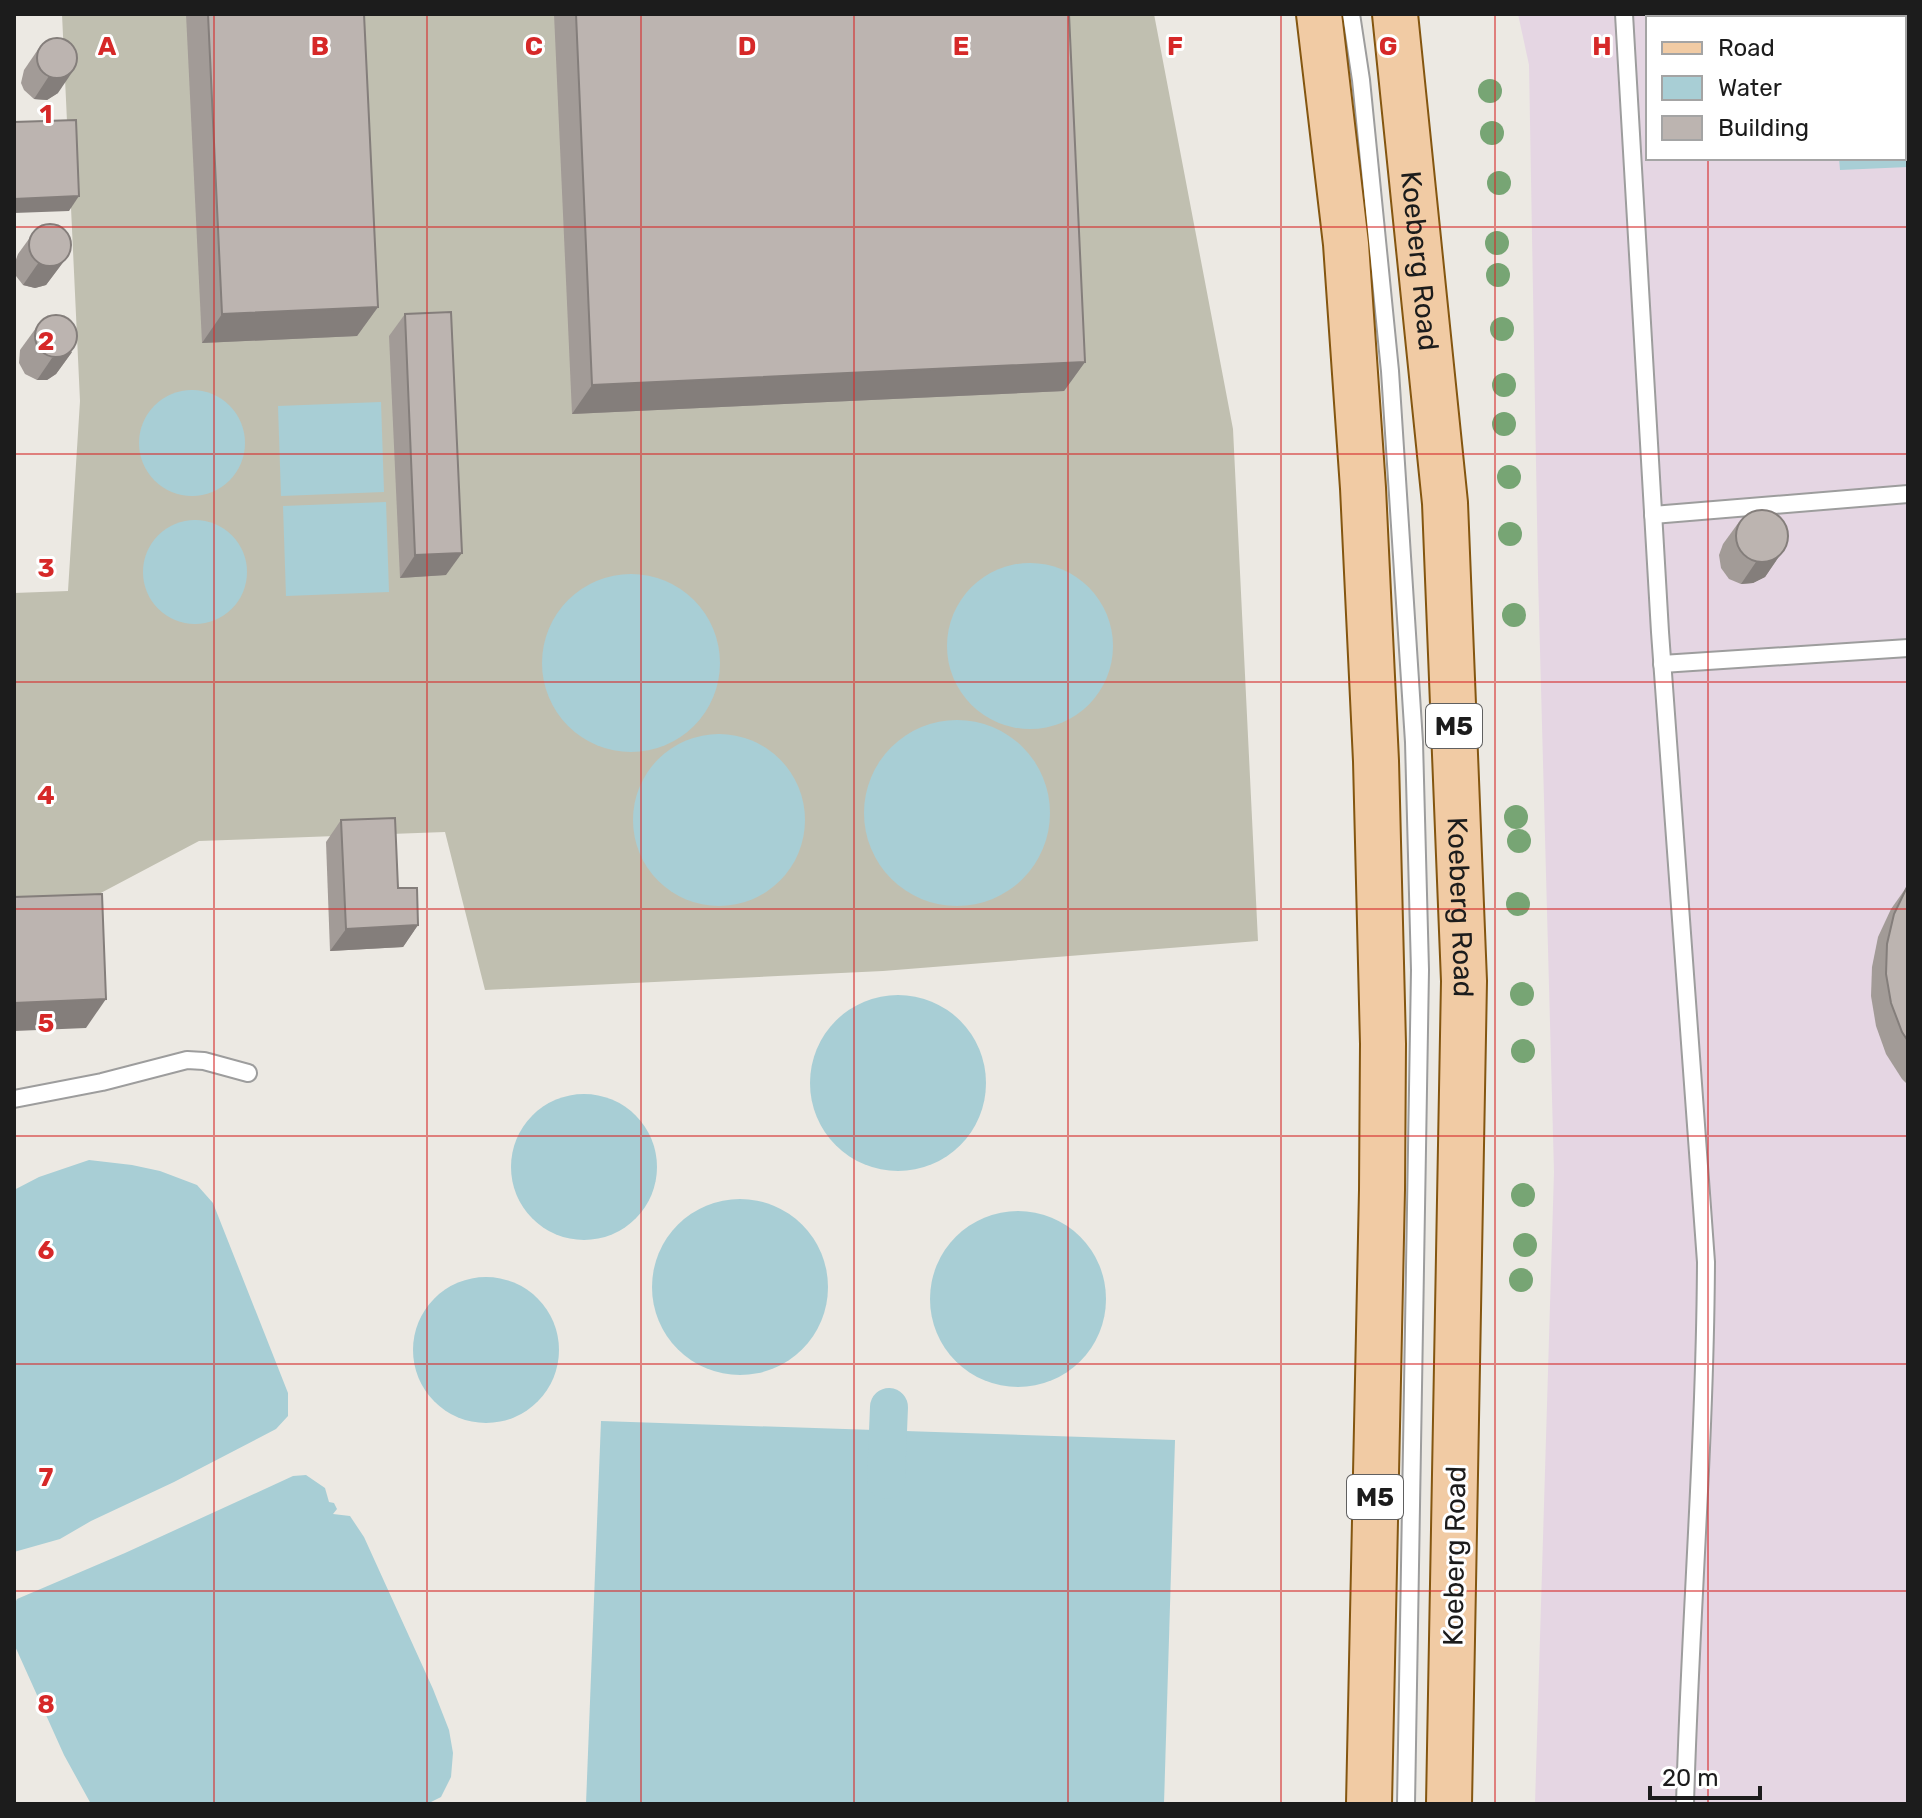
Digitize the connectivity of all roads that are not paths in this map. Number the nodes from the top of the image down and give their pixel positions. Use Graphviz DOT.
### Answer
graph roads {
  1 [pos="1319,14"];
  2 [pos="1351,14"];
  3 [pos="1395,14"];
  4 [pos="1624,14"];
  5 [pos="1908,494"];
  6 [pos="1653,515"];
  7 [pos="1908,648"];
  8 [pos="1662,664"];
  9 [pos="248,1073"];
  10 [pos="14,1099"];
  11 [pos="1369,1804"];
  12 [pos="1406,1804"];
  13 [pos="1449,1804"];
  14 [pos="1685,1804"];
  1 -- 11 [label="main road, M5"];
  2 -- 12 [label="lane"];
  3 -- 13 [label="main road, Koeberg Road / M5"];
  4 -- 6 [label="lane"];
  5 -- 6 [label="lane"];
  6 -- 8 [label="lane"];
  7 -- 8 [label="lane"];
  8 -- 14 [label="lane"];
  9 -- 10 [label="lane"];
}
